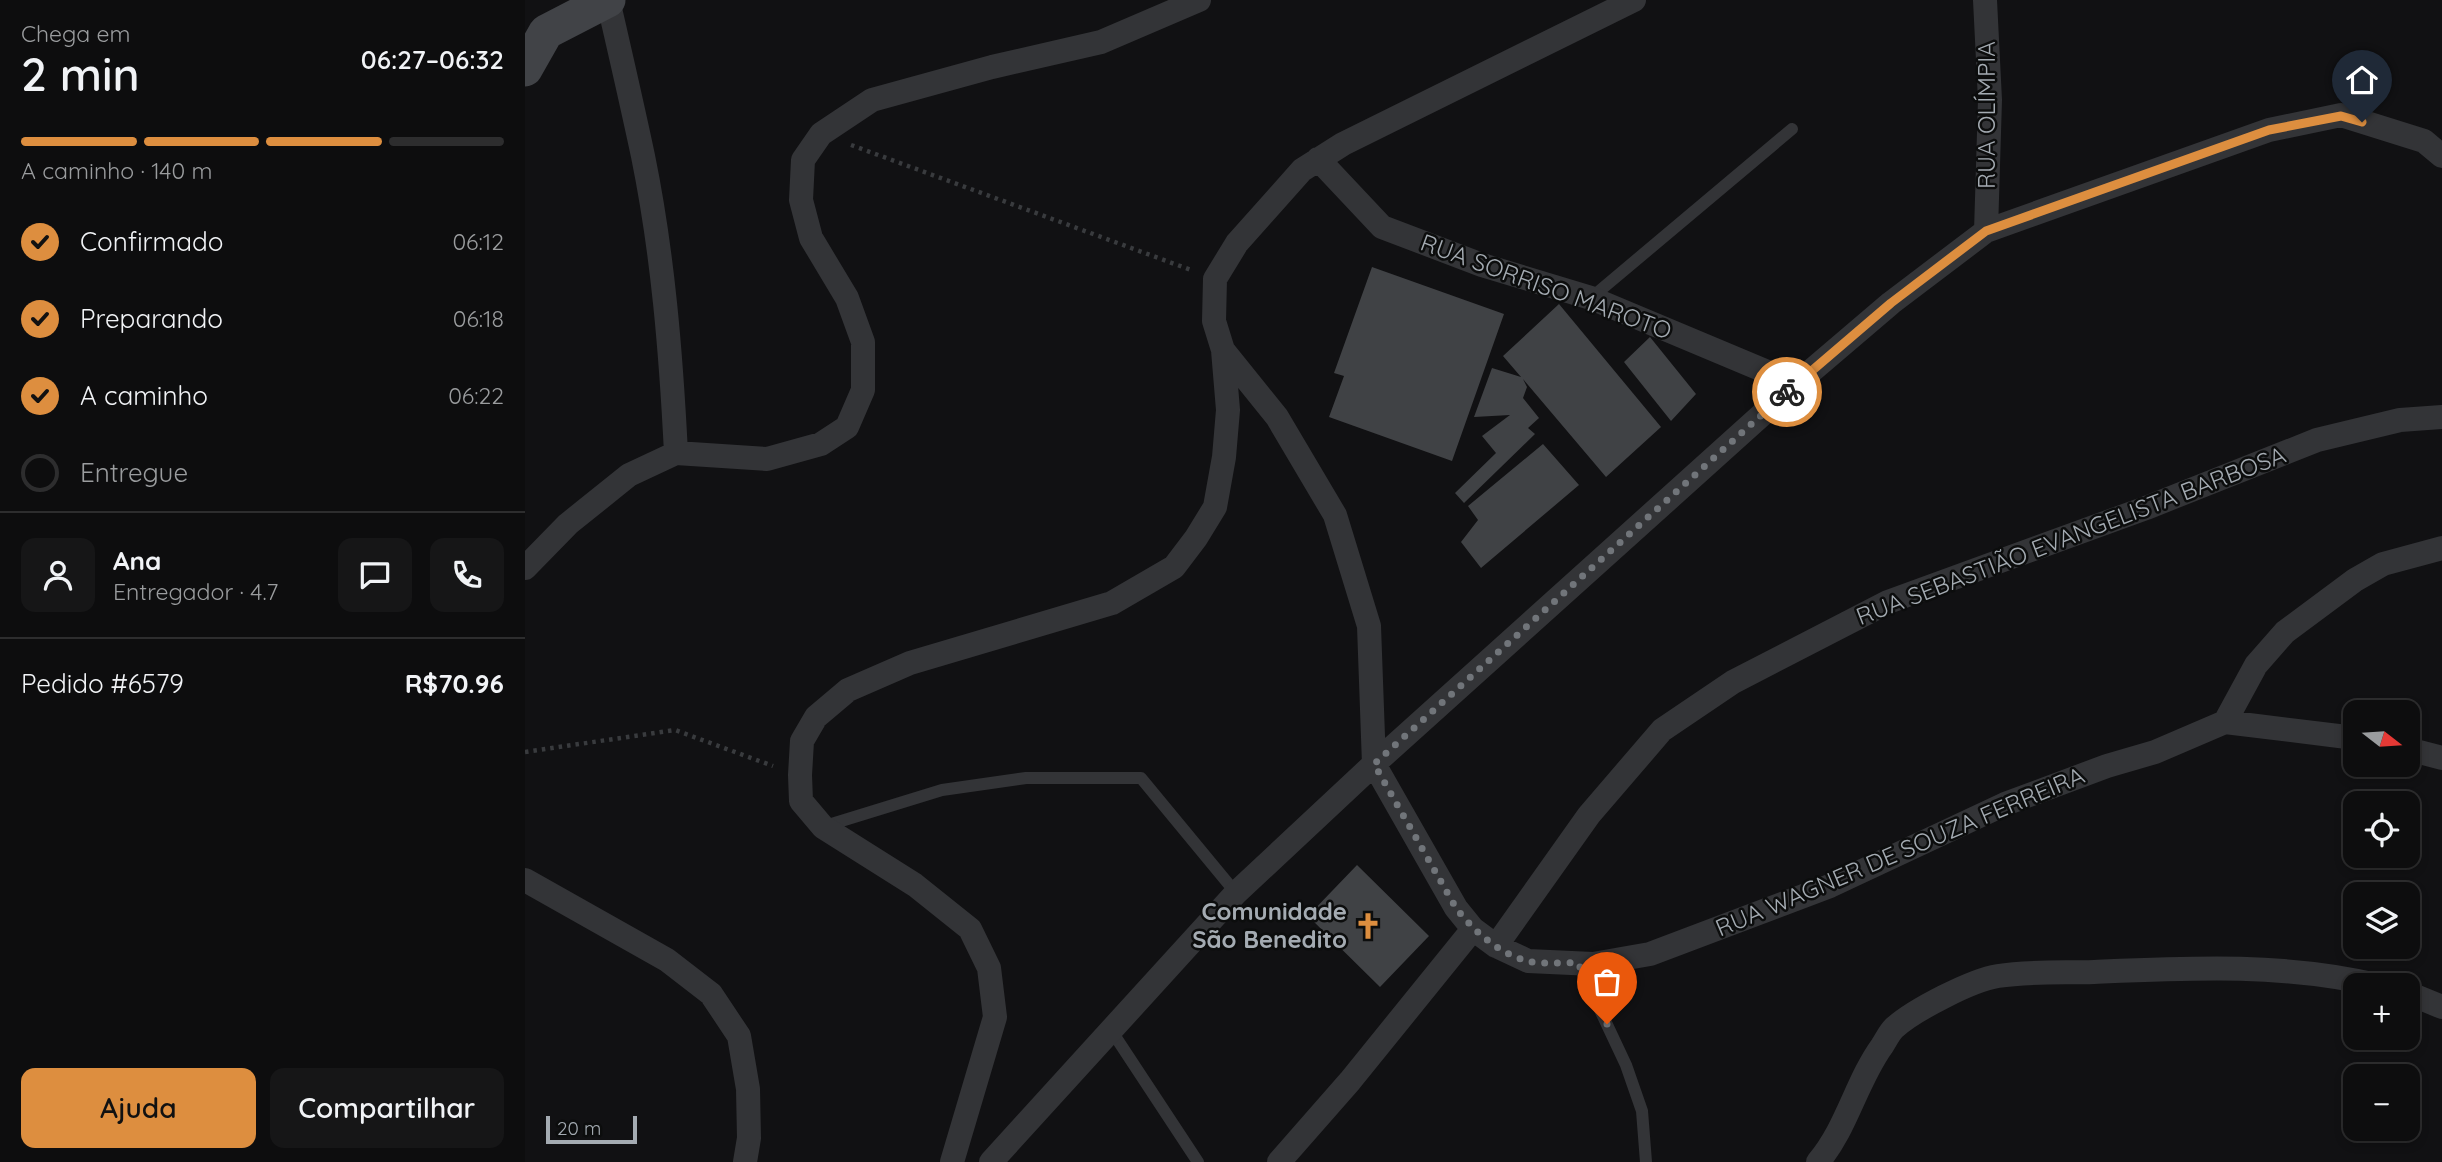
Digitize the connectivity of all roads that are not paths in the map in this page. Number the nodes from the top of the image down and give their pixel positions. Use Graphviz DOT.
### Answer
graph roads {
  1 [pos="1199,0"];
  2 [pos="1634,0"];
  3 [pos="1986,0"];
  4 [pos="588,4"];
  5 [pos="525,69"];
  6 [pos="1792,129"];
  7 [pos="2442,156"];
  8 [pos="1318,159"];
  9 [pos="1986,231"];
  10 [pos="1591,298"];
  11 [pos="1223,349"];
  12 [pos="1796,384"];
  13 [pos="2442,417"];
  14 [pos="676,453"];
  15 [pos="2442,548"];
  16 [pos="525,568"];
  17 [pos="2225,722"];
  18 [pos="2343,737"];
  19 [pos="2420,752"];
  20 [pos="2442,758"];
  21 [pos="1374,764"];
  22 [pos="823,827"];
  23 [pos="525,880"];
  24 [pos="1236,893"];
  25 [pos="1473,929"];
  26 [pos="1496,946"];
  27 [pos="1578,963"];
  28 [pos="2343,979"];
  29 [pos="2420,998"];
  30 [pos="2442,1007"];
  31 [pos="1111,1030"];
  32 [pos="745,1162"];
  33 [pos="952,1162"];
  34 [pos="991,1162"];
  35 [pos="1198,1162"];
  36 [pos="1279,1162"];
  37 [pos="1646,1162"];
  38 [pos="1818,1162"];
  1 -- 14 [label="street"];
  2 -- 8 [label="street"];
  3 -- 9 [label="street, RUA OLÍMPIA"];
  4 -- 5 [label="main road"];
  4 -- 14 [label="street"];
  6 -- 10 [label="lane"];
  7 -- 9 [label="street"];
  8 -- 10 [label="street, RUA SORRISO MAROTO"];
  8 -- 11 [label="street"];
  9 -- 12 [label="street"];
  10 -- 12 [label="street, RUA SORRISO MAROTO"];
  11 -- 21 [label="street"];
  11 -- 22 [label="street"];
  12 -- 21 [label="street"];
  13 -- 26 [label="street, RUA SEBASTIÃO EVANGELISTA BARBOSA"];
  14 -- 16 [label="street"];
  15 -- 17 [label="street"];
  17 -- 18 [label="street"];
  17 -- 27 [label="street, RUA WAGNER DE SOUZA FERREIRA"];
  19 -- 20 [label="street"];
  21 -- 24 [label="street"];
  21 -- 25 [label="street, RUA WAGNER DE SOUZA FERREIRA"];
  22 -- 24 [label="lane"];
  22 -- 33 [label="street"];
  23 -- 32 [label="street"];
  24 -- 31 [label="street"];
  25 -- 26 [label="street, RUA WAGNER DE SOUZA FERREIRA"];
  25 -- 36 [label="street"];
  26 -- 27 [label="street, RUA WAGNER DE SOUZA FERREIRA"];
  27 -- 37 [label="lane"];
  28 -- 38 [label="street"];
  29 -- 30 [label="street"];
  31 -- 34 [label="street"];
  31 -- 35 [label="lane"];
}
